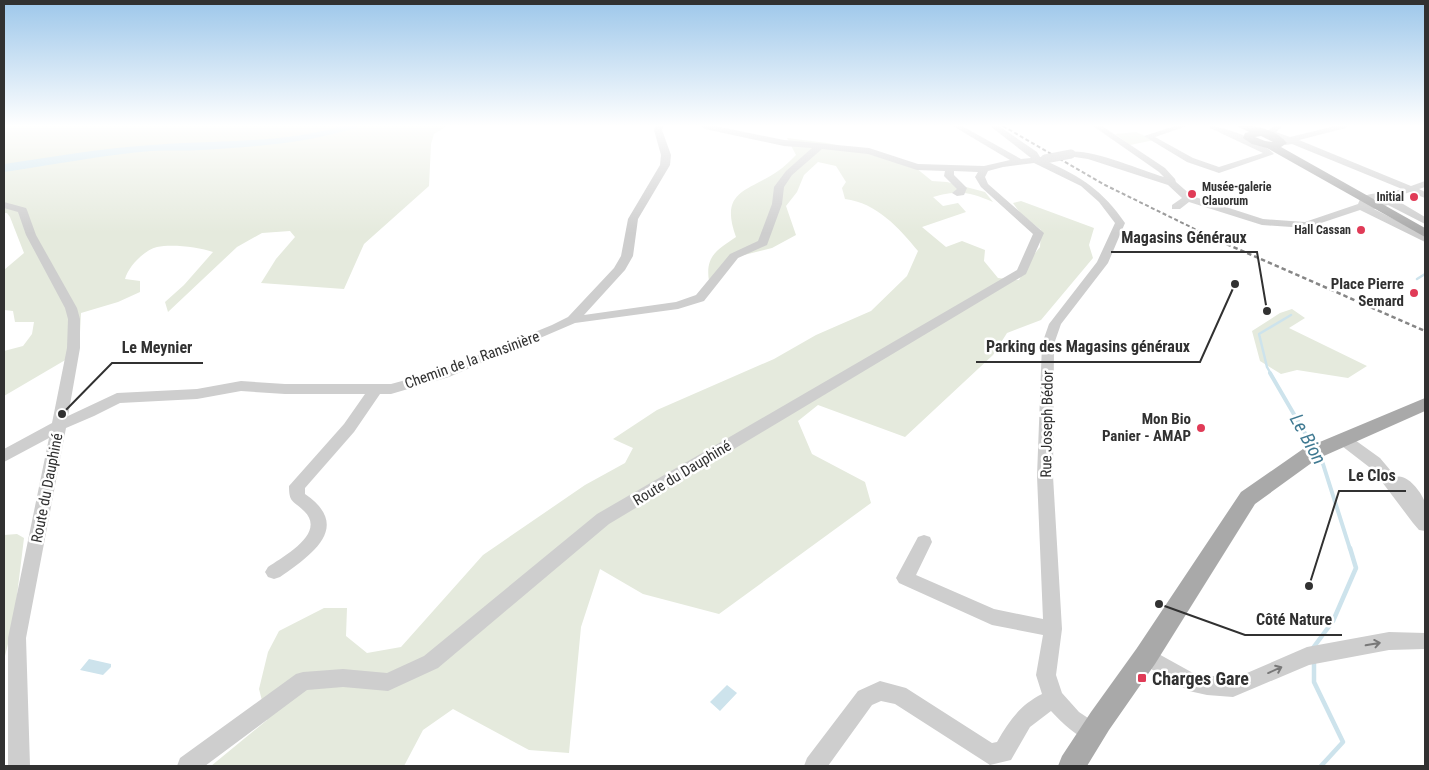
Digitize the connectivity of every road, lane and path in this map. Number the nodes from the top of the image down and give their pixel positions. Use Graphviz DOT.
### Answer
graph roads {
  1 [pos="665,162"];
  2 [pos="802,162"];
  3 [pos="902,162"];
  4 [pos="1020,162"];
  5 [pos="1045,162"];
  6 [pos="1107,162"];
  7 [pos="1150,162"];
  8 [pos="1196,162"];
  9 [pos="1244,162"];
  10 [pos="1309,162"];
  11 [pos="1342,162"];
  12 [pos="950,168"];
  13 [pos="984,169"];
  14 [pos="1171,183"];
  15 [pos="1425,184"];
  16 [pos="1411,189"];
  17 [pos="958,193"];
  18 [pos="1425,195"];
  19 [pos="1188,198"];
  20 [pos="1375,202"];
  21 [pos="4,205"];
  22 [pos="1176,208"];
  23 [pos="1425,220"];
  24 [pos="1306,225"];
  25 [pos="1425,226"];
  26 [pos="1425,233"];
  27 [pos="1425,239"];
  28 [pos="572,320"];
  29 [pos="375,390"];
  30 [pos="1425,404"];
  31 [pos="60,425"];
  32 [pos="1335,443"];
  33 [pos="4,456"];
  34 [pos="1425,512"];
  35 [pos="1425,525"];
  36 [pos="924,542"];
  37 [pos="274,572"];
  38 [pos="1053,629"];
  39 [pos="1425,641"];
  40 [pos="1146,656"];
  41 [pos="1054,699"];
  42 [pos="1093,733"];
  43 [pos="19,766"];
  44 [pos="188,766"];
  45 [pos="815,766"];
  46 [pos="1072,766"];
  1 -- 28 [label="street, Chemin de la Ransinière"];
  2 -- 28 [label="street"];
  3 -- 12 [label="street"];
  4 -- 13 [label="street"];
  5 -- 38 [label="street, Rue Joseph Bédor"];
  6 -- 14 [label="street, bridge"];
  7 -- 14 [label="street"];
  8 -- 9 [label="street"];
  10 -- 20 [label="main road"];
  11 -- 16 [label="street"];
  12 -- 13 [label="street"];
  12 -- 17 [label="street"];
  13 -- 44 [label="street, Route du Dauphiné"];
  14 -- 19 [label="street"];
  15 -- 16 [label="street"];
  16 -- 18 [label="street"];
  16 -- 20 [label="street"];
  19 -- 22 [label="street"];
  19 -- 24 [label="street"];
  20 -- 23 [label="street"];
  20 -- 24 [label="street"];
  20 -- 25 [label="main road"];
  20 -- 26 [label="main road"];
  20 -- 27 [label="street"];
  21 -- 31 [label="street, Route du Dauphiné"];
  28 -- 29 [label="street, Chemin de la Ransinière"];
  29 -- 31 [label="street, Chemin de la Ransinière"];
  29 -- 37 [label="street"];
  30 -- 32 [label="main road"];
  31 -- 33 [label="street, Chemin de la Ransinière"];
  31 -- 43 [label="street, Route du Dauphiné"];
  32 -- 34 [label="street"];
  32 -- 35 [label="street"];
  32 -- 40 [label="main road"];
  36 -- 38 [label="street"];
  38 -- 41 [label="street, Rue Joseph Bédor"];
  40 -- 39 [label="street, one-way"];
  40 -- 42 [label="main road"];
  41 -- 42 [label="street, Rue Joseph Bédor"];
  41 -- 45 [label="street"];
  42 -- 46 [label="main road"];
}
